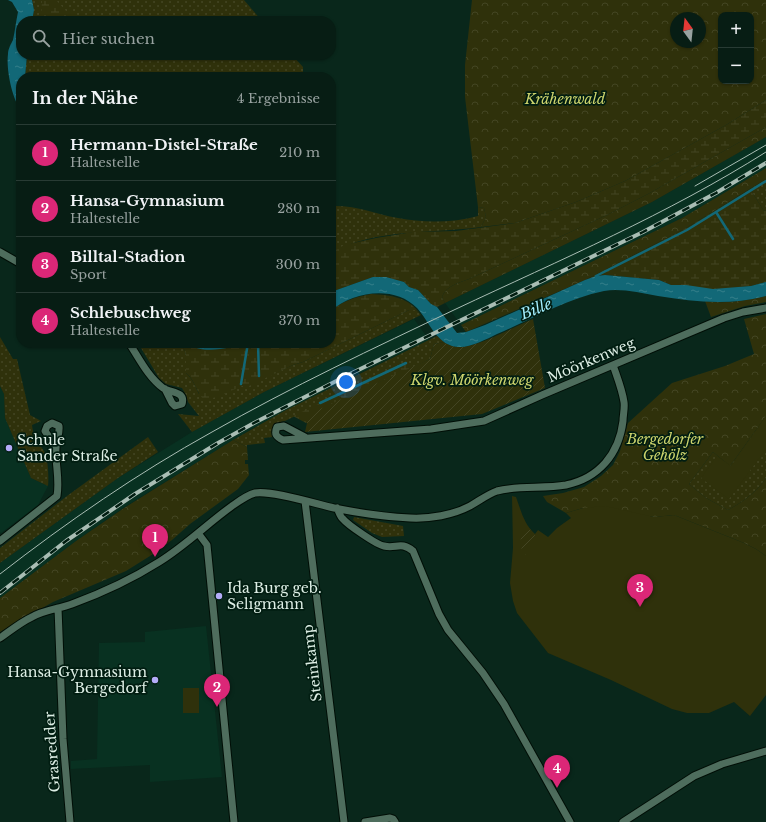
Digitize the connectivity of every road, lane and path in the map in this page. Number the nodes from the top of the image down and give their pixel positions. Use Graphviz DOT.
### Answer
graph roads {
  1 [pos="0,252"];
  2 [pos="16,261"];
  3 [pos="766,308"];
  4 [pos="132,348"];
  5 [pos="613,365"];
  6 [pos="165,389"];
  7 [pos="305,437"];
  8 [pos="56,447"];
  9 [pos="305,501"];
  10 [pos="337,508"];
  11 [pos="198,533"];
  12 [pos="0,541"];
  13 [pos="58,608"];
  14 [pos="0,638"];
  15 [pos="766,751"];
  16 [pos="70,822"];
  17 [pos="234,822"];
  18 [pos="344,822"];
  19 [pos="365,822"];
  20 [pos="395,822"];
  21 [pos="570,822"];
  22 [pos="623,822"];
  1 -- 2 [label="street"];
  3 -- 5 [label="street, Möörkenweg"];
  4 -- 6 [label="street"];
  5 -- 7 [label="street, Möörkenweg"];
  5 -- 10 [label="street"];
  7 -- 7 [label="street, Möörkenweg"];
  8 -- 12 [label="street"];
  9 -- 10 [label="street"];
  9 -- 11 [label="street"];
  9 -- 18 [label="street, Steinkamp"];
  10 -- 21 [label="street"];
  11 -- 13 [label="street"];
  11 -- 17 [label="street"];
  13 -- 14 [label="street"];
  13 -- 16 [label="street, Grasredder"];
  15 -- 22 [label="street"];
  19 -- 20 [label="street"];
}
